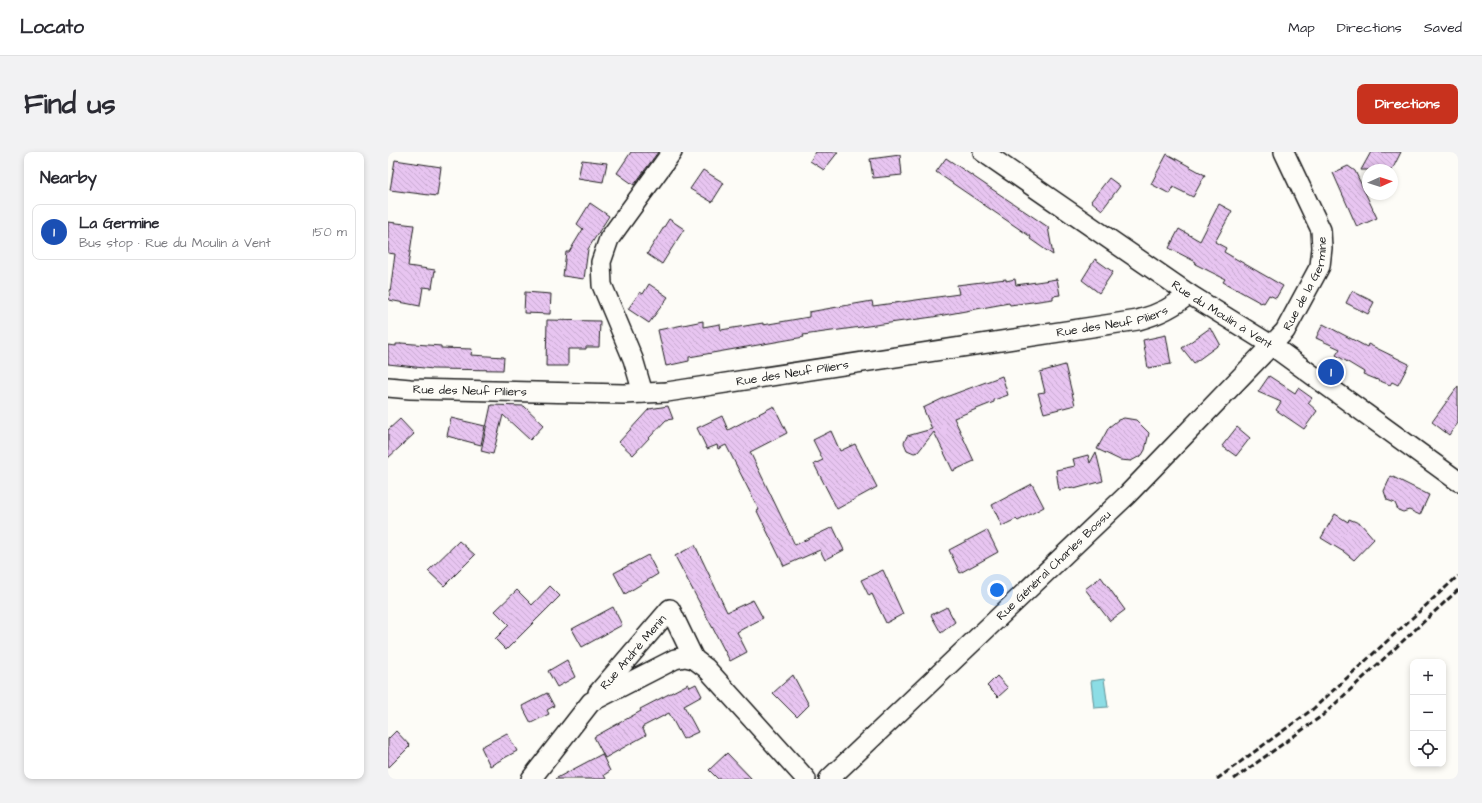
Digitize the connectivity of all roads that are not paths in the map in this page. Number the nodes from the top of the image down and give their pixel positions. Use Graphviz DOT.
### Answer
graph roads {
  1 [pos="672,152"];
  2 [pos="983,152"];
  3 [pos="1284,152"];
  4 [pos="1189,294"];
  5 [pos="1271,345"];
  6 [pos="389,388"];
  7 [pos="643,393"];
  8 [pos="1458,482"];
  9 [pos="694,659"];
  10 [pos="591,702"];
  11 [pos="531,779"];
  12 [pos="806,779"];
  13 [pos="829,779"];
  1 -- 7 [label="street"];
  2 -- 4 [label="street, Rue du Moulin à Vent"];
  3 -- 5 [label="street, Rue de la Germine"];
  4 -- 5 [label="street, Rue du Moulin à Vent"];
  4 -- 7 [label="street, Rue des Neuf Piliers"];
  5 -- 8 [label="street, Rue du Moulin à Vent"];
  5 -- 13 [label="street, Rue Général Charles Bossu"];
  6 -- 7 [label="street, Rue des Neuf Piliers"];
  9 -- 10 [label="street, Rue André Menin"];
  9 -- 10 [label="street, Rue André Menin"];
  9 -- 12 [label="street, Rue André Menin"];
  10 -- 11 [label="street, Rue André Menin"];
}
